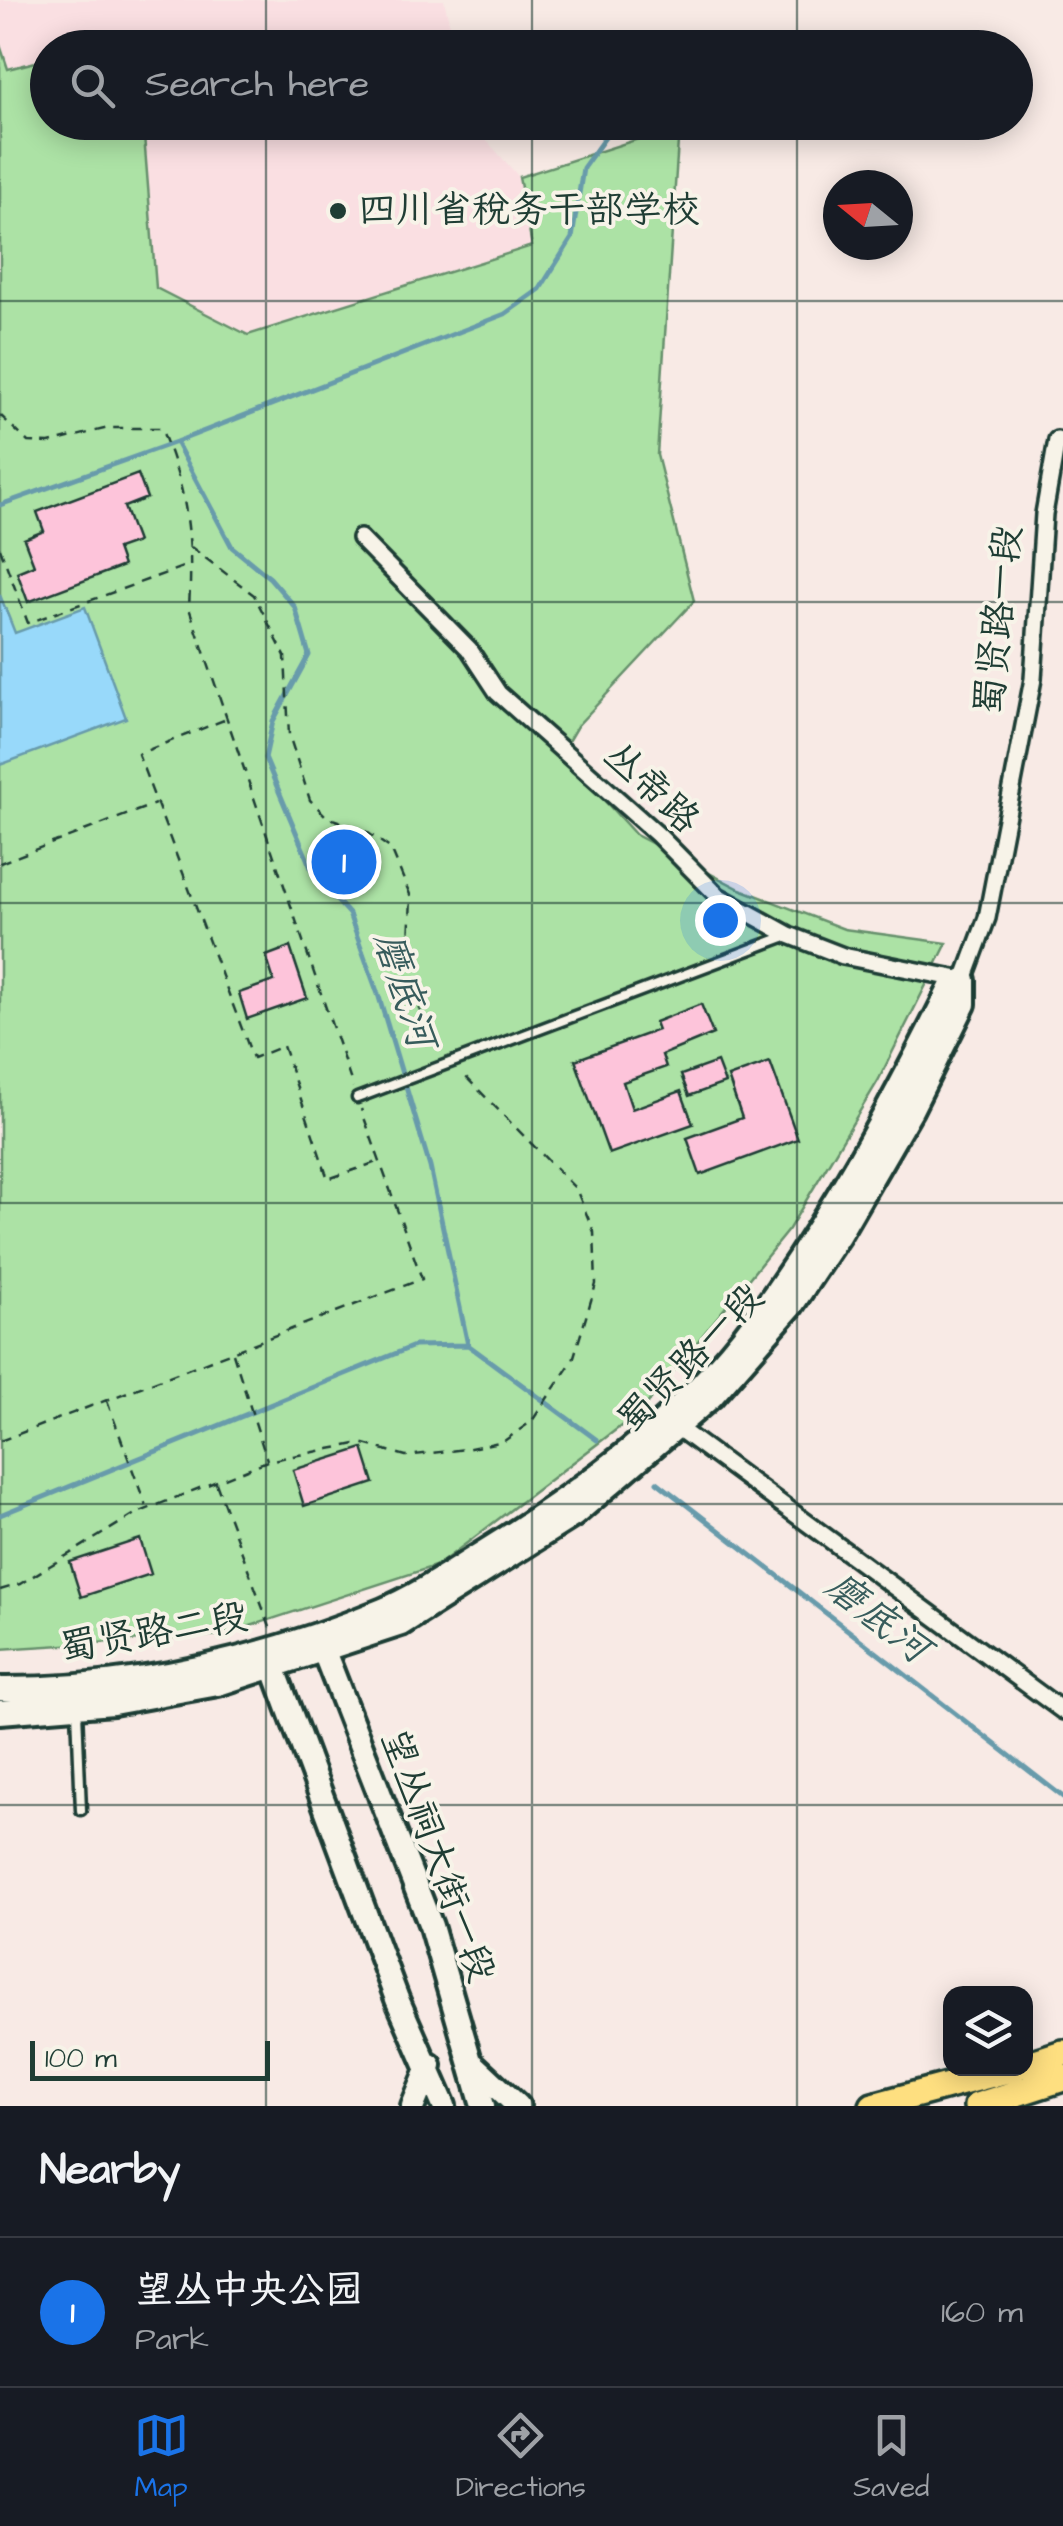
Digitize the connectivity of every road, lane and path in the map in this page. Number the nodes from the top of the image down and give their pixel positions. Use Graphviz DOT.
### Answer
graph roads {
  1 [pos="0,415"];
  2 [pos="1056,440"];
  3 [pos="360,538"];
  4 [pos="0,548"];
  5 [pos="191,548"];
  6 [pos="192,563"];
  7 [pos="227,719"];
  8 [pos="157,804"];
  9 [pos="0,863"];
  10 [pos="789,935"];
  11 [pos="964,980"];
  12 [pos="452,1060"];
  13 [pos="461,1072"];
  14 [pos="357,1098"];
  15 [pos="378,1162"];
  16 [pos="232,1351"];
  17 [pos="107,1400"];
  18 [pos="678,1428"];
  19 [pos="0,1441"];
  20 [pos="268,1462"];
  21 [pos="216,1482"];
  22 [pos="147,1509"];
  23 [pos="0,1590"];
  24 [pos="320,1641"];
  25 [pos="272,1654"];
  26 [pos="0,1689"];
  27 [pos="76,1706"];
  28 [pos="0,1712"];
  29 [pos="1063,1712"];
  30 [pos="81,1810"];
  31 [pos="1063,2053"];
  32 [pos="470,2060"];
  33 [pos="1033,2063"];
  34 [pos="430,2066"];
  35 [pos="985,2076"];
  36 [pos="1063,2078"];
  37 [pos="413,2106"];
  38 [pos="444,2106"];
  39 [pos="484,2106"];
  40 [pos="518,2106"];
  41 [pos="873,2106"];
  42 [pos="977,2106"];
  1 -- 5 [label="path"];
  2 -- 11 [label="street, 蜀贤路一段"];
  3 -- 10 [label="street, 丛帝路"];
  4 -- 6 [label="path"];
  5 -- 6 [label="path"];
  5 -- 12 [label="path"];
  6 -- 7 [label="path"];
  7 -- 8 [label="path"];
  7 -- 14 [label="path"];
  8 -- 9 [label="path"];
  8 -- 15 [label="path"];
  10 -- 11 [label="street, 丛帝路"];
  10 -- 14 [label="lane"];
  11 -- 18 [label="street, 蜀贤路一段"];
  11 -- 24 [label="street, 蜀贤路一段"];
  13 -- 20 [label="path"];
  14 -- 15 [label="path"];
  15 -- 16 [label="path"];
  16 -- 17 [label="path"];
  16 -- 20 [label="path"];
  17 -- 19 [label="path"];
  17 -- 22 [label="path"];
  18 -- 24 [label="street, 蜀贤路一段"];
  18 -- 29 [label="street"];
  20 -- 21 [label="path"];
  21 -- 22 [label="path"];
  21 -- 25 [label="path"];
  22 -- 23 [label="path"];
  24 -- 25 [label="street, 蜀贤路二段"];
  24 -- 32 [label="street, 望丛祠大街一段"];
  25 -- 26 [label="street, 蜀贤路二段"];
  25 -- 27 [label="street, 蜀贤路二段"];
  25 -- 34 [label="street"];
  27 -- 28 [label="street, 蜀贤路二段"];
  27 -- 30 [label="lane"];
  31 -- 33 [label="main road"];
  32 -- 39 [label="street, 望丛祠大街一段"];
  32 -- 40 [label="street"];
  34 -- 37 [label="street"];
  34 -- 38 [label="street"];
  35 -- 41 [label="main road"];
  36 -- 42 [label="main road"];
}
